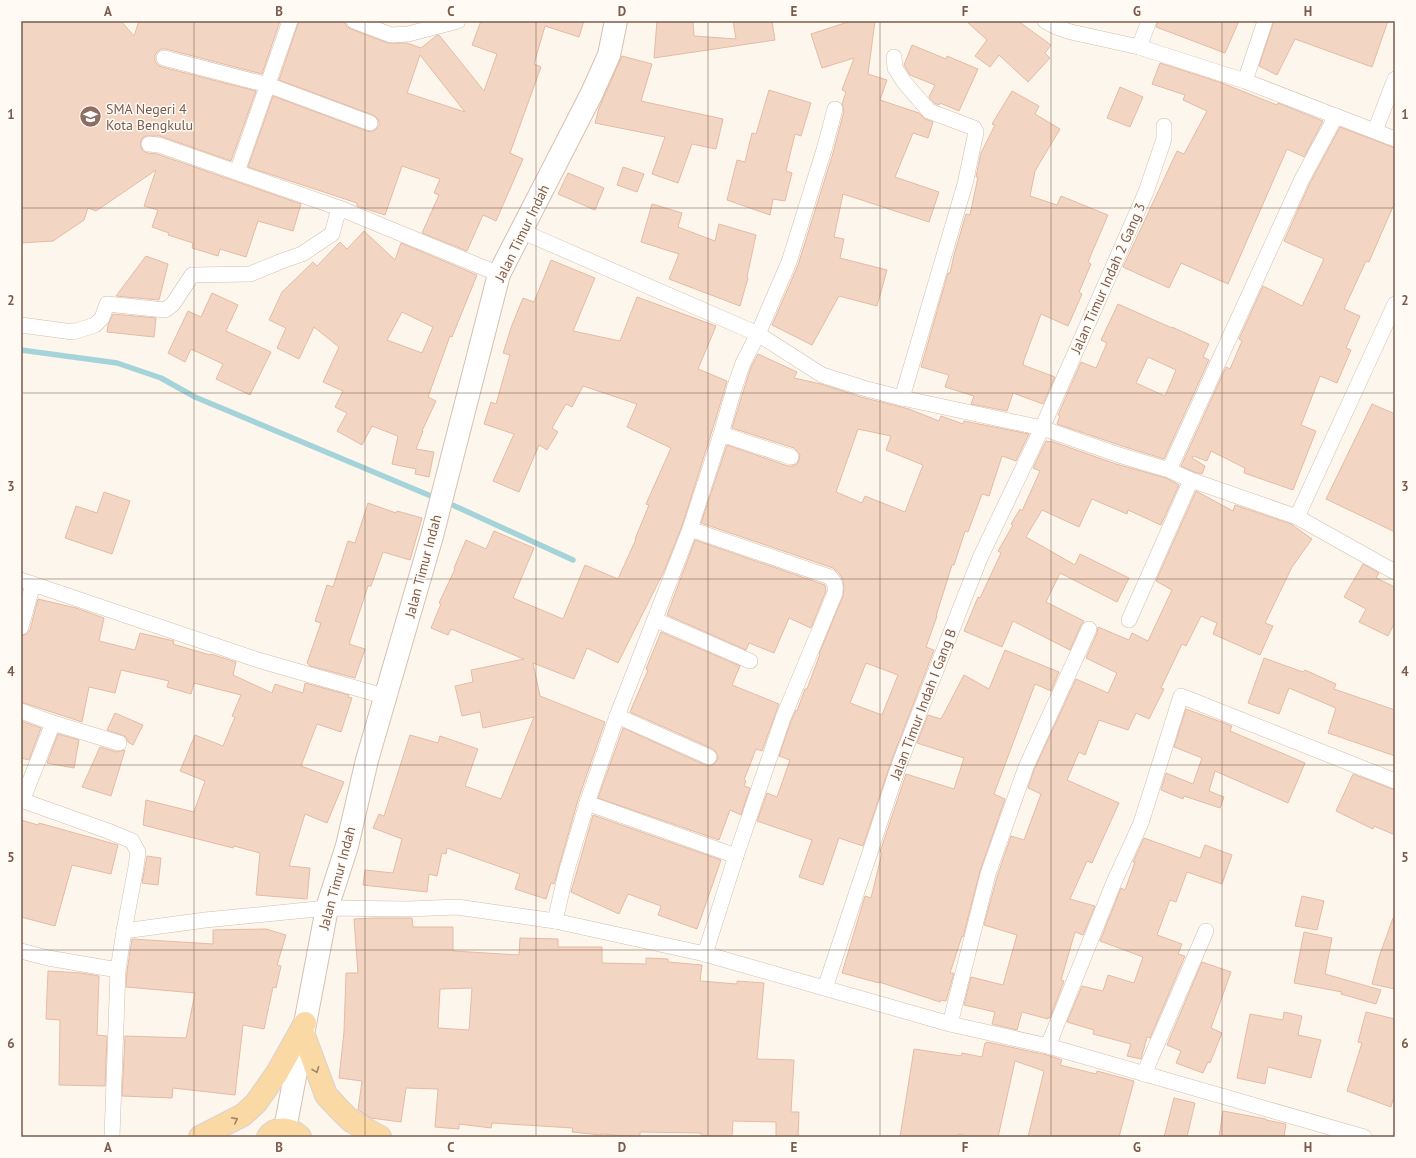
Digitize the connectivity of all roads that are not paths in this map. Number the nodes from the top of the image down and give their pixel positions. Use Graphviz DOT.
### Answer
graph roads {
  1 [pos="290,21"];
  2 [pos="354,21"];
  3 [pos="458,21"];
  4 [pos="616,21"];
  5 [pos="1149,21"];
  6 [pos="1265,21"];
  7 [pos="1053,23"];
  8 [pos="1139,47"];
  9 [pos="894,57"];
  10 [pos="164,58"];
  11 [pos="1395,79"];
  12 [pos="1245,81"];
  13 [pos="268,85"];
  14 [pos="835,109"];
  15 [pos="1336,116"];
  16 [pos="370,123"];
  17 [pos="1164,126"];
  18 [pos="1375,131"];
  19 [pos="1395,139"];
  20 [pos="149,144"];
  21 [pos="237,172"];
  22 [pos="339,208"];
  23 [pos="521,231"];
  24 [pos="499,274"];
  25 [pos="1395,304"];
  26 [pos="21,325"];
  27 [pos="758,334"];
  28 [pos="902,398"];
  29 [pos="1042,428"];
  30 [pos="721,434"];
  31 [pos="790,457"];
  32 [pos="1169,470"];
  33 [pos="1191,480"];
  34 [pos="1297,517"];
  35 [pos="690,529"];
  36 [pos="1395,572"];
  37 [pos="27,582"];
  38 [pos="656,620"];
  39 [pos="1129,620"];
  40 [pos="21,627"];
  41 [pos="1089,629"];
  42 [pos="750,661"];
  43 [pos="387,697"];
  44 [pos="21,711"];
  45 [pos="617,716"];
  46 [pos="53,723"];
  47 [pos="119,743"];
  48 [pos="709,757"];
  49 [pos="1395,781"];
  50 [pos="22,800"];
  51 [pos="586,803"];
  52 [pos="736,856"];
  53 [pos="327,908"];
  54 [pos="556,921"];
  55 [pos="124,930"];
  56 [pos="1206,930"];
  57 [pos="21,951"];
  58 [pos="705,954"];
  59 [pos="118,970"];
  60 [pos="825,988"];
  61 [pos="950,1024"];
  62 [pos="304,1028"];
  63 [pos="1048,1046"];
  64 [pos="1144,1074"];
  65 [pos="284,1134"];
  66 [pos="112,1137"];
  67 [pos="200,1137"];
  68 [pos="380,1137"];
  69 [pos="1364,1137"];
  1 -- 13 [label="street"];
  2 -- 3 [label="street"];
  4 -- 23 [label="street, Jalan Timur Indah"];
  5 -- 8 [label="street"];
  6 -- 12 [label="street"];
  7 -- 8 [label="street"];
  8 -- 12 [label="street"];
  9 -- 28 [label="street"];
  10 -- 13 [label="street"];
  11 -- 18 [label="street"];
  12 -- 15 [label="street"];
  13 -- 16 [label="street"];
  13 -- 21 [label="street"];
  14 -- 27 [label="street"];
  15 -- 18 [label="street"];
  15 -- 32 [label="street"];
  17 -- 29 [label="street, Jalan Timur Indah 2 Gang 3"];
  18 -- 19 [label="street"];
  20 -- 21 [label="street"];
  21 -- 22 [label="street"];
  22 -- 24 [label="street"];
  22 -- 26 [label="street"];
  23 -- 24 [label="street, Jalan Timur Indah"];
  23 -- 27 [label="street"];
  24 -- 43 [label="street, Jalan Timur Indah"];
  25 -- 34 [label="street"];
  27 -- 28 [label="street"];
  27 -- 30 [label="street"];
  28 -- 29 [label="street"];
  29 -- 32 [label="street"];
  29 -- 60 [label="street, Jalan Timur Indah I Gang B"];
  30 -- 31 [label="street"];
  30 -- 35 [label="street"];
  32 -- 33 [label="street"];
  33 -- 34 [label="street"];
  33 -- 39 [label="street"];
  34 -- 36 [label="street"];
  35 -- 38 [label="street"];
  35 -- 52 [label="street"];
  37 -- 40 [label="street"];
  37 -- 43 [label="street"];
  38 -- 42 [label="street"];
  38 -- 45 [label="street"];
  41 -- 61 [label="street"];
  43 -- 53 [label="street, Jalan Timur Indah"];
  44 -- 46 [label="street"];
  45 -- 48 [label="street"];
  45 -- 51 [label="street"];
  46 -- 47 [label="street"];
  46 -- 50 [label="street"];
  49 -- 63 [label="street"];
  50 -- 55 [label="street"];
  51 -- 52 [label="street"];
  51 -- 54 [label="street"];
  52 -- 58 [label="street"];
  53 -- 54 [label="street"];
  53 -- 55 [label="street"];
  53 -- 62 [label="street, Jalan Timur Indah"];
  54 -- 58 [label="street"];
  55 -- 59 [label="street"];
  56 -- 64 [label="street"];
  57 -- 59 [label="street"];
  58 -- 60 [label="street"];
  59 -- 66 [label="street"];
  60 -- 61 [label="street"];
  61 -- 63 [label="street"];
  62 -- 65 [label="street, Jalan Timur Indah"];
  67 -- 62 [label="main road, one-way"];
  62 -- 68 [label="main road, one-way"];
  63 -- 64 [label="street"];
  64 -- 69 [label="street"];
}
